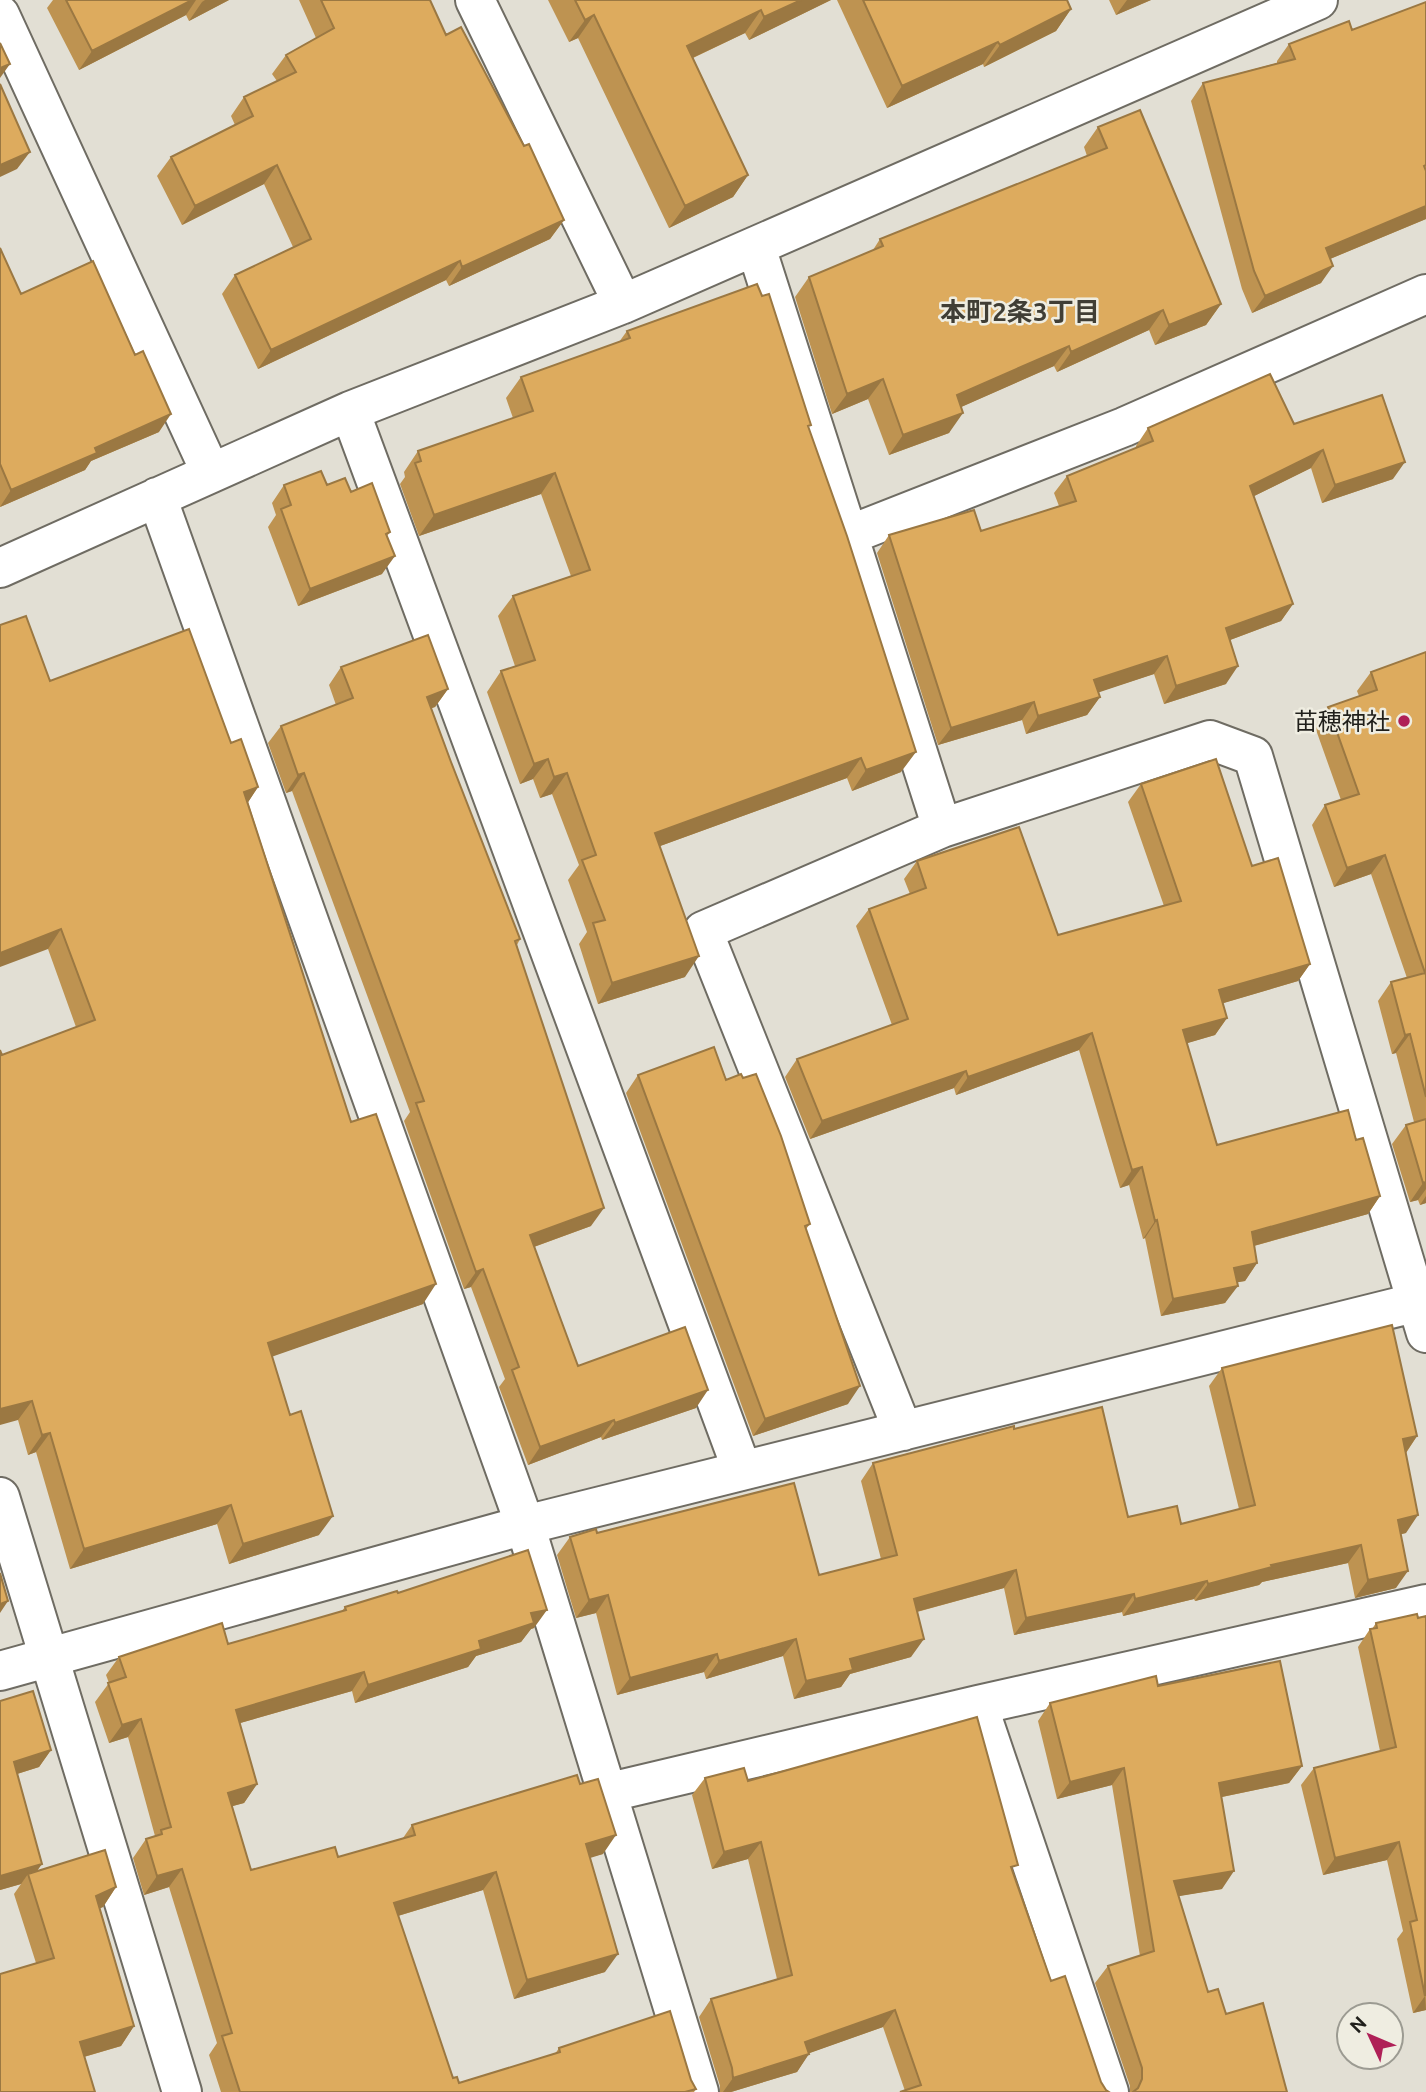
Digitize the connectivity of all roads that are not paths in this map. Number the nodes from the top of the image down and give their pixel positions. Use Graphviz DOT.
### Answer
graph roads {
  1 [pos="475,0"];
  2 [pos="1318,0"];
  3 [pos="0,15"];
  4 [pos="757,247"];
  5 [pos="1426,294"];
  6 [pos="623,304"];
  7 [pos="350,411"];
  8 [pos="211,473"];
  9 [pos="158,497"];
  10 [pos="849,535"];
  11 [pos="0,568"];
  12 [pos="942,828"];
  13 [pos="1423,1312"];
  14 [pos="903,1431"];
  15 [pos="742,1470"];
  16 [pos="0,1497"];
  17 [pos="525,1525"];
  18 [pos="1426,1604"];
  19 [pos="49,1658"];
  20 [pos="0,1671"];
  21 [pos="978,1705"];
  22 [pos="607,1793"];
  23 [pos="182,2092"];
  24 [pos="699,2092"];
  25 [pos="1109,2092"];
  1 -- 6 [label="street"];
  2 -- 4 [label="street"];
  3 -- 8 [label="street"];
  4 -- 6 [label="street"];
  4 -- 10 [label="street"];
  5 -- 10 [label="street"];
  6 -- 7 [label="street"];
  7 -- 8 [label="street"];
  7 -- 15 [label="street"];
  8 -- 9 [label="street"];
  9 -- 11 [label="street"];
  9 -- 17 [label="street"];
  10 -- 12 [label="street"];
  12 -- 13 [label="street"];
  12 -- 14 [label="street"];
  13 -- 14 [label="street"];
  14 -- 15 [label="street"];
  15 -- 17 [label="street"];
  16 -- 19 [label="street"];
  17 -- 19 [label="street"];
  17 -- 22 [label="street"];
  18 -- 21 [label="street"];
  19 -- 20 [label="street"];
  19 -- 23 [label="street"];
  21 -- 22 [label="street"];
  21 -- 25 [label="street"];
  22 -- 24 [label="street"];
}
